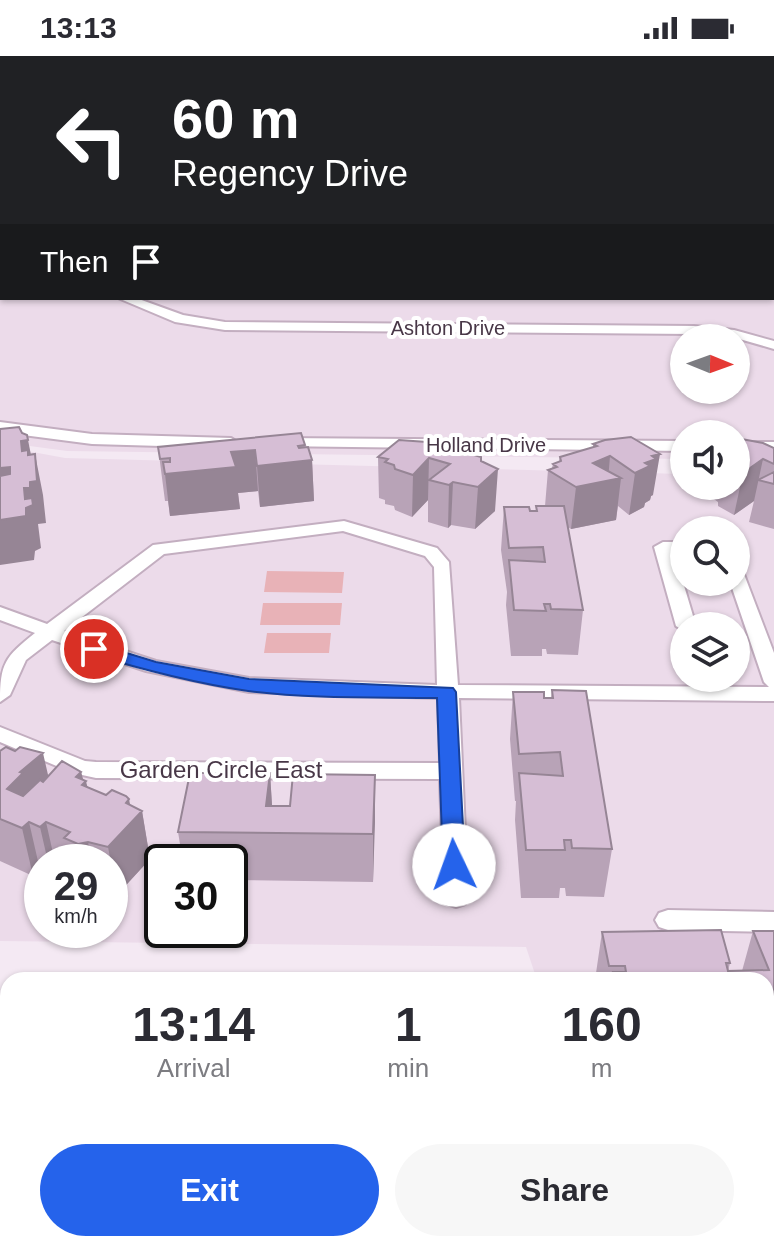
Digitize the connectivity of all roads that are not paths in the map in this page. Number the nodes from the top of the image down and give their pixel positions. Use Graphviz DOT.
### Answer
graph roads {
  1 [pos="129,300"];
  2 [pos="774,345"];
  3 [pos="0,427"];
  4 [pos="670,446"];
  5 [pos="750,447"];
  6 [pos="774,447"];
  7 [pos="670,547"];
  8 [pos="670,571"];
  9 [pos="744,596"];
  10 [pos="0,613"];
  11 [pos="49,632"];
  12 [pos="774,682"];
  13 [pos="670,687"];
  14 [pos="750,691"];
  15 [pos="447,692"];
  16 [pos="774,694"];
  17 [pos="0,695"];
  18 [pos="0,734"];
  19 [pos="449,771"];
  20 [pos="456,897"];
  21 [pos="668,920"];
  22 [pos="774,922"];
  1 -- 2 [label="street, Ashton Drive"];
  3 -- 4 [label="street, Holland Drive"];
  5 -- 6 [label="street"];
  7 -- 8 [label="street"];
  9 -- 12 [label="street"];
  10 -- 11 [label="street"];
  11 -- 15 [label="street"];
  11 -- 15 [label="street"];
  11 -- 17 [label="street"];
  13 -- 15 [label="street"];
  14 -- 16 [label="street"];
  15 -- 19 [label="street"];
  18 -- 19 [label="street, Garden Circle East"];
  19 -- 20 [label="street"];
  21 -- 22 [label="street"];
}
